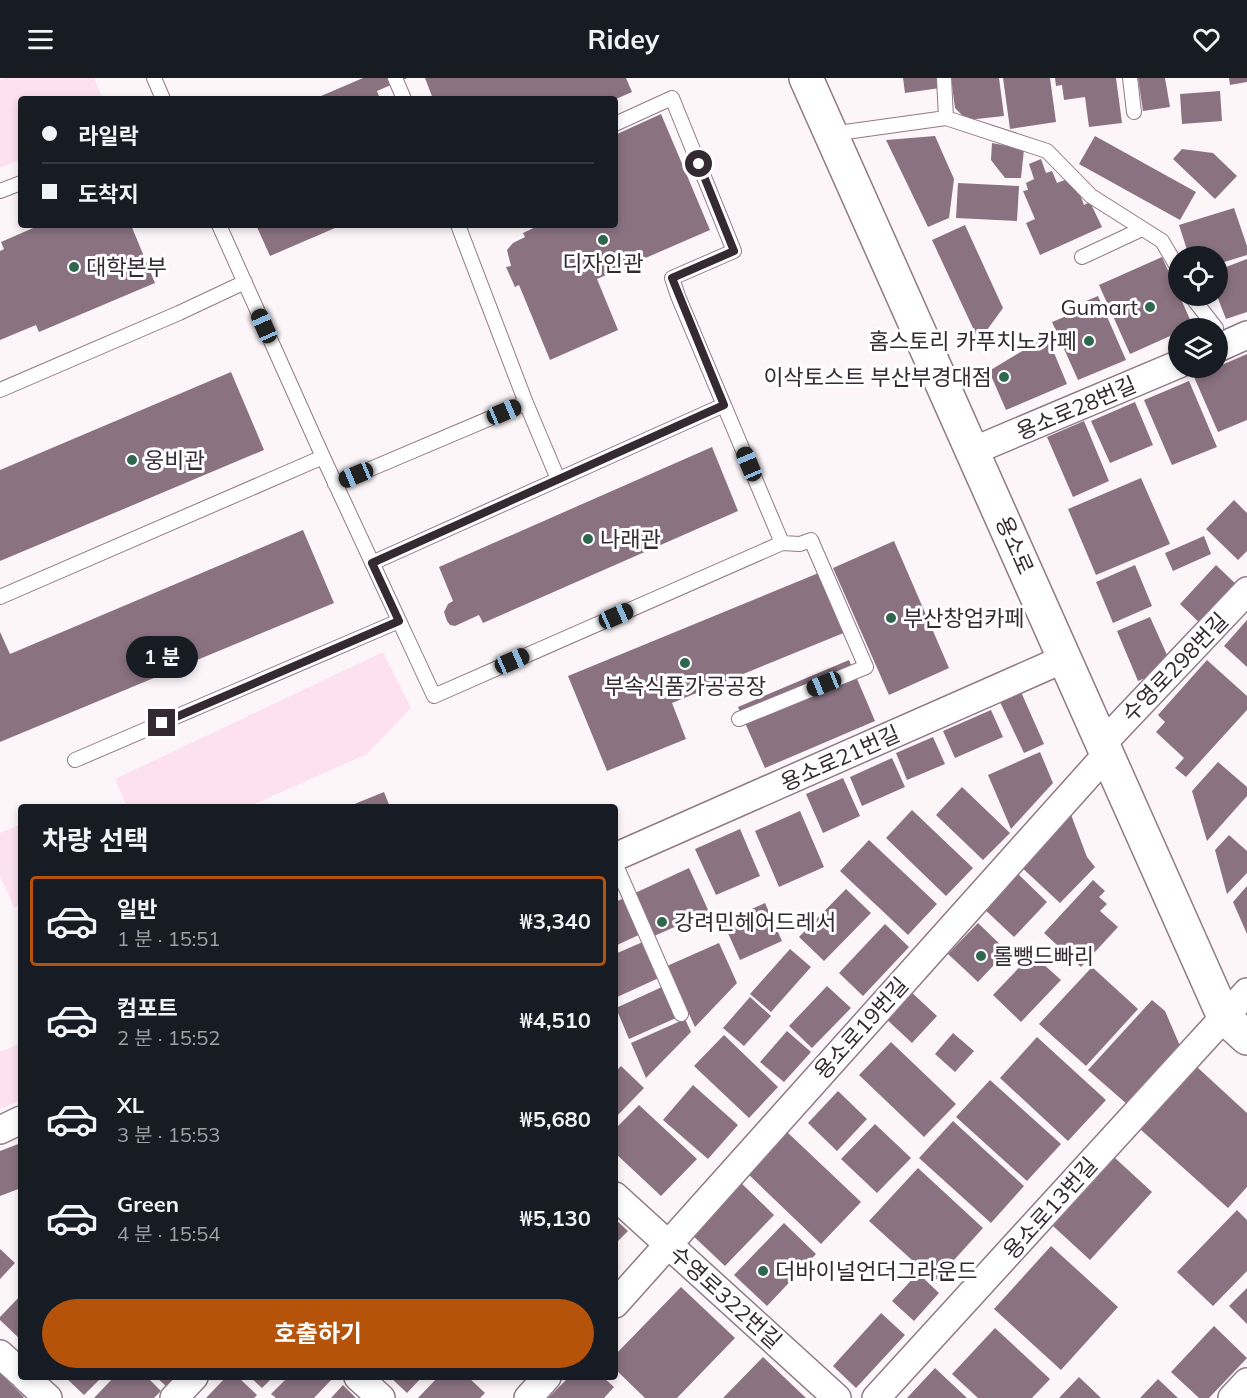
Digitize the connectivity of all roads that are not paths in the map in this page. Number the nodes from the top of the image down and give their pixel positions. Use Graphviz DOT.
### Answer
graph roads {
  1 [pos="153,78"];
  2 [pos="395,78"];
  3 [pos="806,78"];
  4 [pos="944,78"];
  5 [pos="1130,78"];
  6 [pos="162,96"];
  7 [pos="403,96"];
  8 [pos="1134,112"];
  9 [pos="946,118"];
  10 [pos="618,123"];
  11 [pos="831,134"];
  12 [pos="18,184"];
  13 [pos="0,191"];
  14 [pos="220,228"];
  15 [pos="459,228"];
  16 [pos="1142,229"];
  17 [pos="1168,251"];
  18 [pos="1082,257"];
  19 [pos="245,282"];
  20 [pos="1199,306"];
  21 [pos="1209,318"];
  22 [pos="1168,369"];
  23 [pos="0,390"];
  24 [pos="526,403"];
  25 [pos="724,405"];
  26 [pos="973,451"];
  27 [pos="322,457"];
  28 [pos="558,479"];
  29 [pos="335,484"];
  30 [pos="782,543"];
  31 [pos="372,563"];
  32 [pos="1247,591"];
  33 [pos="0,597"];
  34 [pos="399,621"];
  35 [pos="1066,658"];
  36 [pos="739,719"];
  37 [pos="1106,748"];
  38 [pos="75,760"];
  39 [pos="618,856"];
  40 [pos="618,870"];
  41 [pos="1247,992"];
  42 [pos="681,1014"];
  43 [pos="1236,1028"];
  44 [pos="18,1121"];
  45 [pos="0,1130"];
  46 [pos="618,1199"];
  47 [pos="669,1245"];
  48 [pos="618,1301"];
  49 [pos="0,1354"];
  50 [pos="18,1370"];
  51 [pos="28,1380"];
  52 [pos="191,1380"];
  53 [pos="361,1380"];
  54 [pos="545,1380"];
  55 [pos="1247,1382"];
  56 [pos="48,1398"];
  57 [pos="174,1398"];
  58 [pos="381,1398"];
  59 [pos="528,1398"];
  60 [pos="837,1398"];
  61 [pos="876,1398"];
  62 [pos="1232,1398"];
  1 -- 6 [label="lane"];
  2 -- 7 [label="lane"];
  3 -- 11 [label="main road, 용소로"];
  4 -- 9 [label="lane"];
  5 -- 8 [label="lane"];
  9 -- 11 [label="lane"];
  9 -- 16 [label="lane"];
  10 -- 25 [label="lane"];
  11 -- 26 [label="main road, 용소로"];
  12 -- 13 [label="lane"];
  14 -- 19 [label="lane"];
  15 -- 24 [label="lane"];
  16 -- 17 [label="lane"];
  16 -- 18 [label="lane"];
  19 -- 23 [label="lane"];
  19 -- 27 [label="lane"];
  20 -- 21 [label="lane"];
  22 -- 26 [label="street, 용소로28번길"];
  24 -- 28 [label="lane"];
  24 -- 29 [label="lane"];
  25 -- 28 [label="lane"];
  25 -- 30 [label="lane"];
  26 -- 35 [label="main road, 용소로"];
  27 -- 29 [label="lane"];
  27 -- 33 [label="lane"];
  28 -- 31 [label="lane"];
  29 -- 31 [label="lane"];
  30 -- 34 [label="lane"];
  30 -- 36 [label="lane"];
  31 -- 34 [label="lane"];
  32 -- 37 [label="street, 수영로298번길"];
  34 -- 38 [label="lane"];
  35 -- 37 [label="main road, 용소로"];
  35 -- 39 [label="street, 용소로21번길"];
  37 -- 43 [label="main road, 용소로"];
  37 -- 47 [label="street, 용소로19번길"];
  40 -- 42 [label="lane"];
  41 -- 43 [label="street, 용소로13번길"];
  43 -- 61 [label="street, 용소로13번길"];
  44 -- 45 [label="street"];
  46 -- 47 [label="street, 수영로322번길"];
  47 -- 48 [label="street, 용소로19번길"];
  47 -- 60 [label="street, 수영로322번길"];
  49 -- 50 [label="street"];
  51 -- 56 [label="street"];
  52 -- 57 [label="street"];
  53 -- 58 [label="street"];
  54 -- 59 [label="street"];
  55 -- 62 [label="street"];
}
